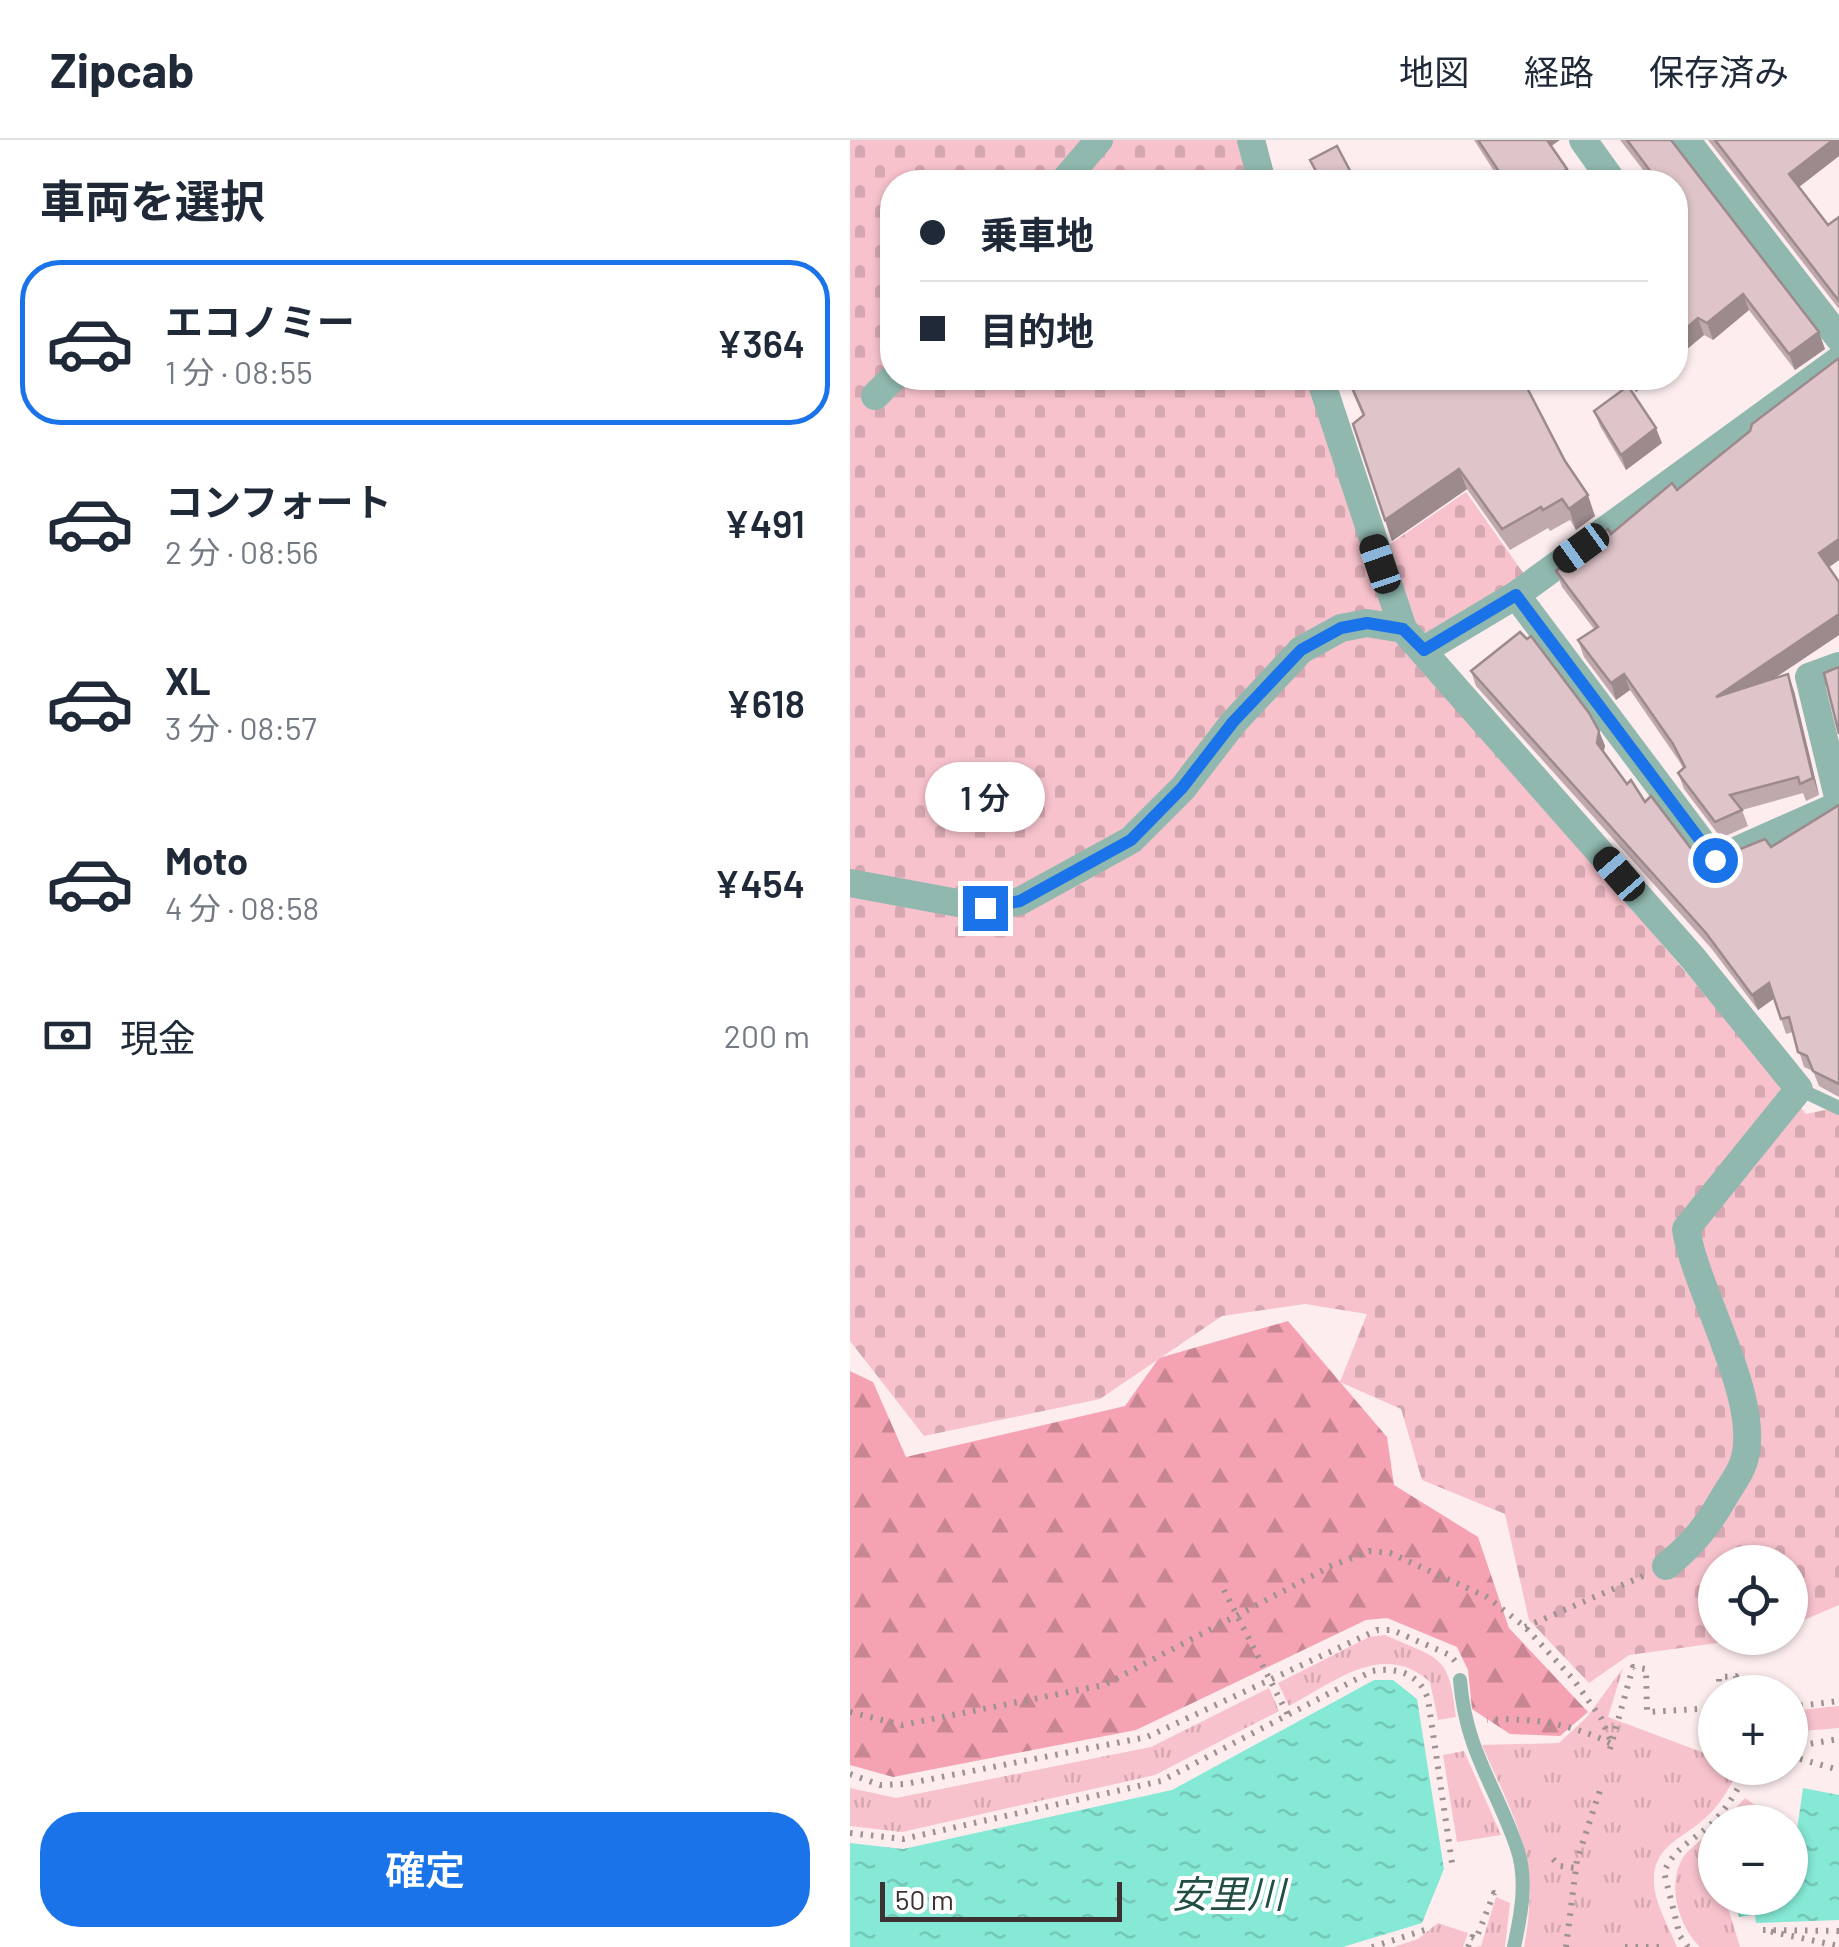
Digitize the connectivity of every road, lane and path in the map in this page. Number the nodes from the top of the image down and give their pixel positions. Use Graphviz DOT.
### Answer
graph roads {
  1 [pos="1098,140"];
  2 [pos="1250,140"];
  3 [pos="1583,140"];
  4 [pos="1686,140"];
  5 [pos="1074,170"];
  6 [pos="1259,170"];
  7 [pos="1604,170"];
  8 [pos="1839,338"];
  9 [pos="1839,360"];
  10 [pos="1324,390"];
  11 [pos="1516,595"];
  12 [pos="1403,629"];
  13 [pos="1424,650"];
  14 [pos="1839,666"];
  15 [pos="1839,803"];
  16 [pos="850,883"];
  17 [pos="1798,1089"];
  18 [pos="1839,1108"];
  19 [pos="1666,1566"];
  20 [pos="1224,1590"];
  21 [pos="1238,1617"];
  22 [pos="1525,1627"];
  23 [pos="1270,1679"];
  24 [pos="1460,1680"];
  25 [pos="1839,1702"];
  26 [pos="1808,1706"];
  27 [pos="1698,1709"];
  28 [pos="850,1712"];
  29 [pos="1288,1715"];
  30 [pos="1472,1721"];
  31 [pos="1839,1740"];
  32 [pos="1808,1744"];
  33 [pos="1611,1746"];
  34 [pos="1808,1761"];
  35 [pos="1839,1770"];
  36 [pos="850,1774"];
  37 [pos="1602,1784"];
  38 [pos="1739,1785"];
  39 [pos="850,1833"];
  40 [pos="1552,1859"];
  41 [pos="1452,1864"];
  42 [pos="1576,1868"];
  43 [pos="1522,1904"];
  44 [pos="1425,1930"];
  45 [pos="1839,1930"];
  46 [pos="1839,1946"];
  47 [pos="1372,1947"];
  48 [pos="1468,1947"];
  49 [pos="1514,1947"];
  50 [pos="1566,1947"];
  51 [pos="1624,1947"];
  52 [pos="1661,1947"];
  53 [pos="1688,1947"];
  1 -- 5 [label="street"];
  2 -- 6 [label="street"];
  3 -- 7 [label="street"];
  4 -- 8 [label="street"];
  9 -- 11 [label="street"];
  10 -- 12 [label="street"];
  11 -- 13 [label="street"];
  11 -- 15 [label="street"];
  12 -- 13 [label="street"];
  12 -- 16 [label="street"];
  13 -- 17 [label="street"];
  14 -- 15 [label="street"];
  17 -- 18 [label="lane"];
  17 -- 19 [label="street"];
  19 -- 22 [label="path"];
  20 -- 21 [label="path"];
  21 -- 22 [label="path"];
  21 -- 23 [label="path"];
  21 -- 28 [label="path"];
  22 -- 33 [label="path"];
  23 -- 24 [label="path"];
  23 -- 29 [label="path"];
  23 -- 36 [label="path"];
  24 -- 43 [label="lane"];
  25 -- 26 [label="path"];
  27 -- 33 [label="path"];
  29 -- 39 [label="path"];
  29 -- 41 [label="path"];
  30 -- 33 [label="path"];
  31 -- 32 [label="path"];
  34 -- 35 [label="path"];
  37 -- 42 [label="path"];
  38 -- 53 [label="path"];
  40 -- 42 [label="path"];
  42 -- 50 [label="path"];
  43 -- 48 [label="path"];
  43 -- 49 [label="lane"];
  44 -- 47 [label="path"];
  45 -- 46 [label="path"];
  51 -- 52 [label="path"];
}
